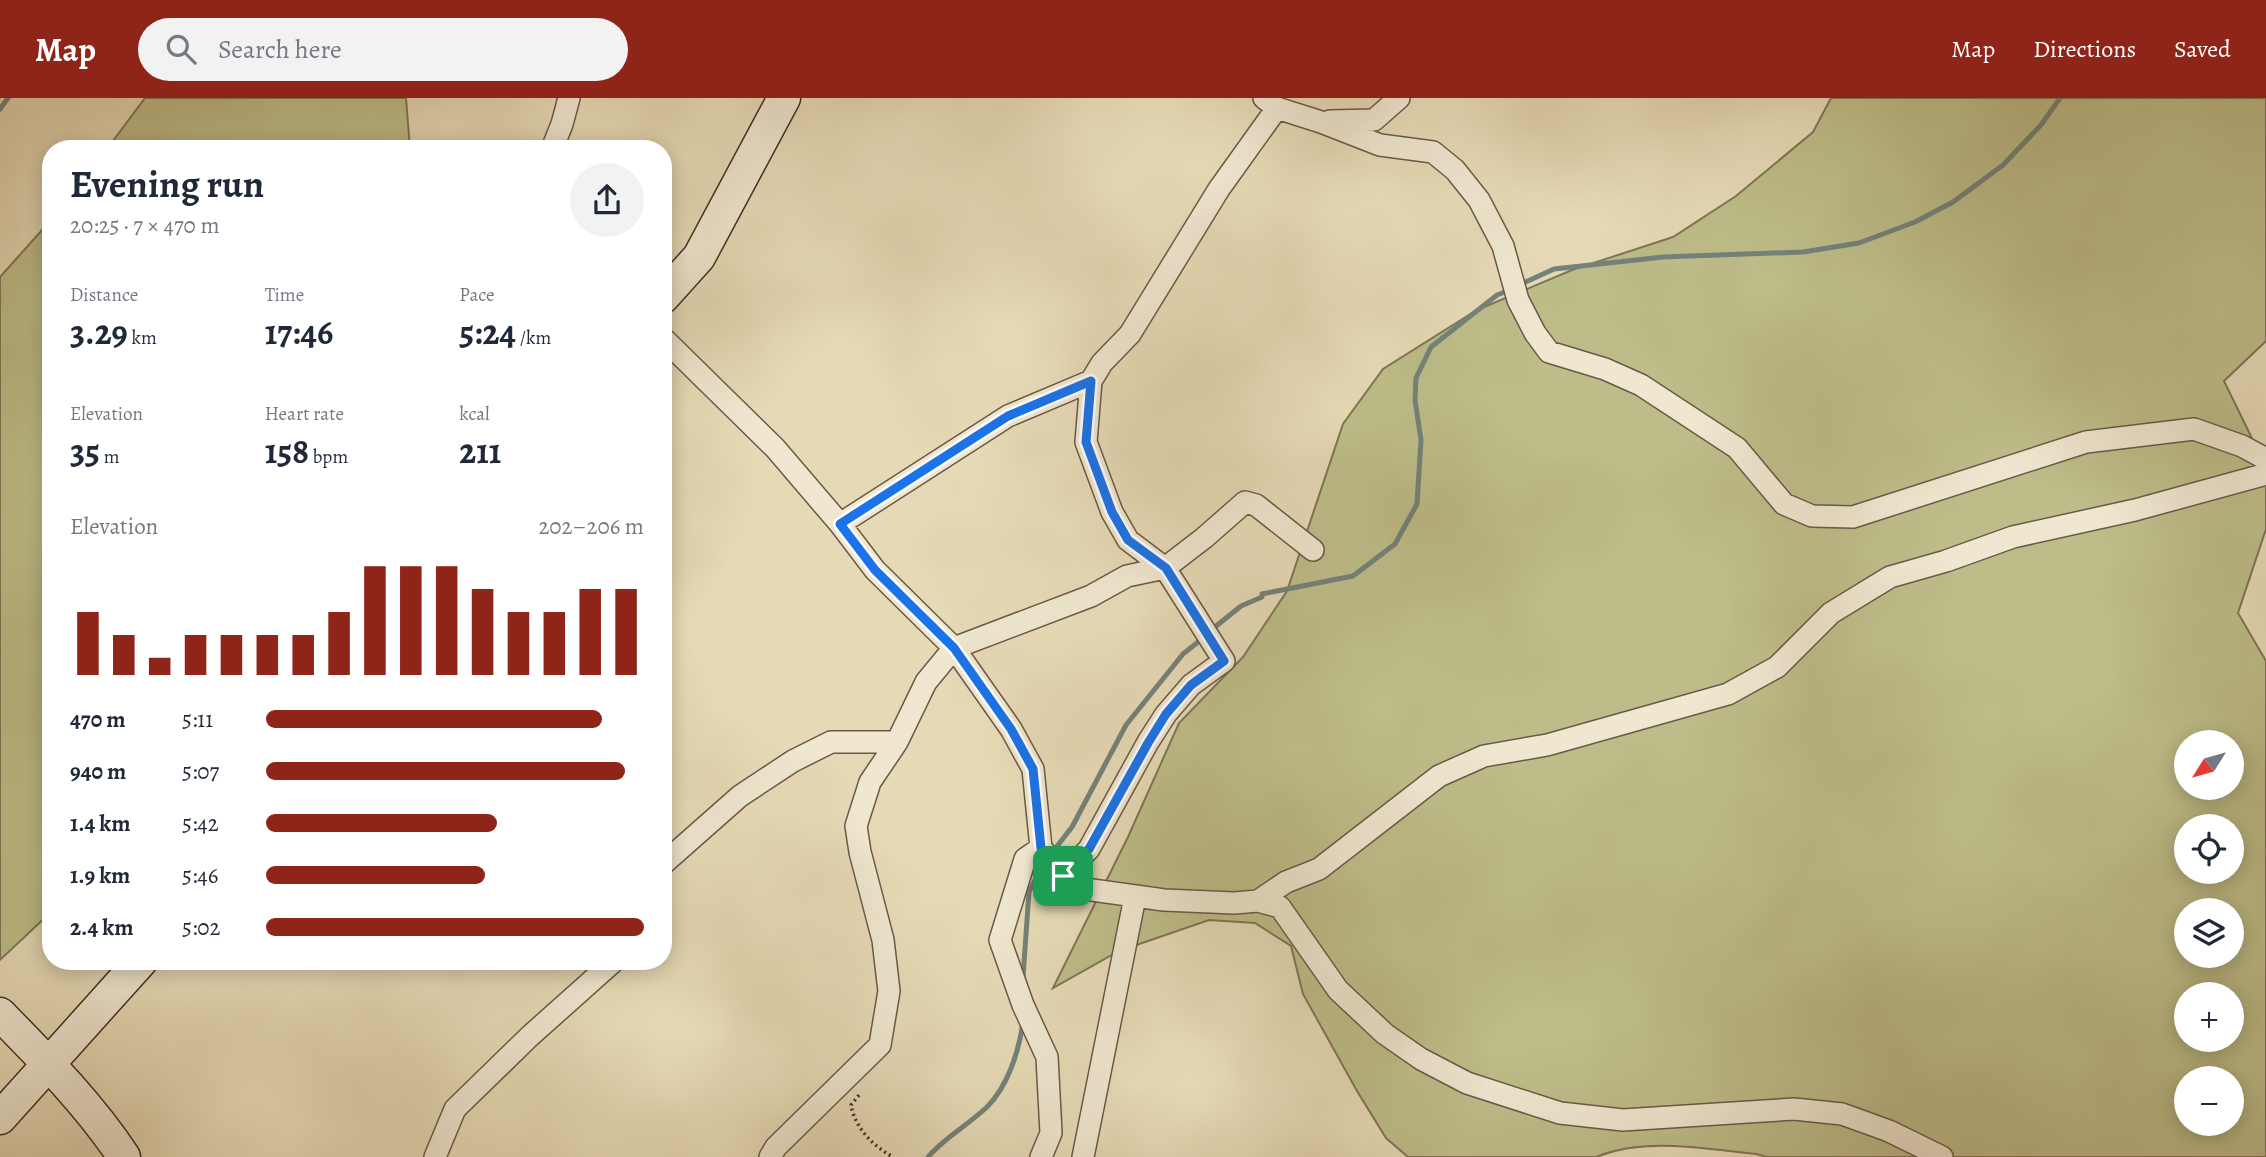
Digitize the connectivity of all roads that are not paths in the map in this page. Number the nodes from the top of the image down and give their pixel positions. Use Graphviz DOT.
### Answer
graph roads {
  1 [pos="569,98"];
  2 [pos="784,98"];
  3 [pos="1399,98"];
  4 [pos="1270,103"];
  5 [pos="1321,122"];
  6 [pos="556,140"];
  7 [pos="672,288"];
  8 [pos="672,347"];
  9 [pos="1091,381"];
  10 [pos="2266,459"];
  11 [pos="2266,474"];
  12 [pos="840,524"];
  13 [pos="1313,550"];
  14 [pos="1166,568"];
  15 [pos="954,648"];
  16 [pos="897,742"];
  17 [pos="1041,848"];
  18 [pos="672,856"];
  19 [pos="1063,876"];
  20 [pos="1135,897"];
  21 [pos="1258,901"];
  22 [pos="133,970"];
  23 [pos="604,970"];
  24 [pos="0,1014"];
  25 [pos="48,1063"];
  26 [pos="0,1118"];
  27 [pos="124,1157"];
  28 [pos="435,1157"];
  29 [pos="769,1157"];
  30 [pos="1041,1157"];
  31 [pos="1083,1157"];
  32 [pos="1942,1157"];
  1 -- 6 [label="street"];
  2 -- 7 [label="street"];
  3 -- 5 [label="street"];
  4 -- 5 [label="street"];
  4 -- 9 [label="street"];
  5 -- 10 [label="street"];
  8 -- 12 [label="street"];
  9 -- 12 [label="street"];
  9 -- 14 [label="street"];
  11 -- 21 [label="street"];
  12 -- 15 [label="street"];
  13 -- 14 [label="street"];
  14 -- 15 [label="street"];
  14 -- 19 [label="street"];
  15 -- 16 [label="street"];
  15 -- 17 [label="street"];
  16 -- 18 [label="street"];
  16 -- 29 [label="street"];
  17 -- 19 [label="street"];
  17 -- 30 [label="street"];
  19 -- 20 [label="street"];
  20 -- 21 [label="street"];
  20 -- 31 [label="street"];
  21 -- 32 [label="street"];
  22 -- 25 [label="street"];
  23 -- 28 [label="street"];
  24 -- 25 [label="street"];
  25 -- 26 [label="street"];
  25 -- 27 [label="street"];
}
